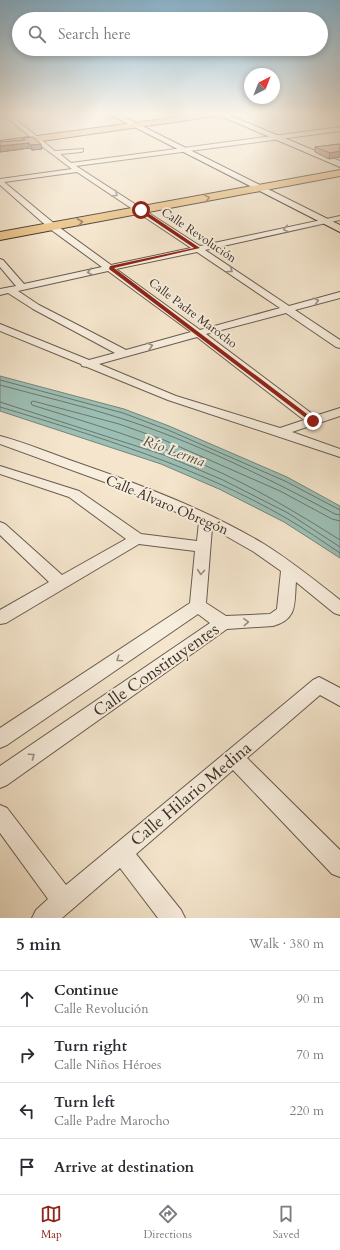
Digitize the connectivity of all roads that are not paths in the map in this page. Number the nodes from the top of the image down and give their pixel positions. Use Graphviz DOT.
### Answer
graph roads {
  1 [pos="60,157"];
  2 [pos="131,157"];
  3 [pos="196,157"];
  4 [pos="323,157"];
  5 [pos="340,164"];
  6 [pos="70,165"];
  7 [pos="78,170"];
  8 [pos="340,173"];
  9 [pos="0,183"];
  10 [pos="257,188"];
  11 [pos="141,210"];
  12 [pos="340,218"];
  13 [pos="324,221"];
  14 [pos="53,227"];
  15 [pos="340,229"];
  16 [pos="0,236"];
  17 [pos="198,248"];
  18 [pos="0,262"];
  19 [pos="110,268"];
  20 [pos="22,287"];
  21 [pos="10,290"];
  22 [pos="0,292"];
  23 [pos="340,294"];
  24 [pos="288,309"];
  25 [pos="0,327"];
  26 [pos="198,333"];
  27 [pos="340,345"];
  28 [pos="124,353"];
  29 [pos="86,364"];
  30 [pos="340,412"];
  31 [pos="313,421"];
  32 [pos="280,432"];
  33 [pos="0,440"];
  34 [pos="340,453"];
  35 [pos="0,470"];
  36 [pos="206,519"];
  37 [pos="0,527"];
  38 [pos="137,539"];
  39 [pos="204,547"];
  40 [pos="289,568"];
  41 [pos="60,583"];
  42 [pos="198,606"];
  43 [pos="340,609"];
  44 [pos="0,618"];
  45 [pos="223,623"];
  46 [pos="340,698"];
  47 [pos="0,739"];
  48 [pos="234,758"];
  49 [pos="0,778"];
  50 [pos="0,815"];
  51 [pos="122,853"];
  52 [pos="340,866"];
  53 [pos="64,901"];
  54 [pos="44,918"];
  55 [pos="172,918"];
  1 -- 6 [label="street, Calle Revolución"];
  2 -- 6 [label="street"];
  3 -- 10 [label="street"];
  4 -- 5 [label="street"];
  6 -- 7 [label="street, Calle Revolución"];
  7 -- 9 [label="street"];
  7 -- 11 [label="street, Calle Revolución, one-way"];
  8 -- 10 [label="main road"];
  9 -- 14 [label="street, Calle Padre Marocho"];
  11 -- 10 [label="main road, one-way"];
  10 -- 13 [label="street"];
  14 -- 11 [label="main road, one-way"];
  11 -- 17 [label="street, Calle Revolución"];
  12 -- 13 [label="street"];
  13 -- 15 [label="street"];
  13 -- 17 [label="street, one-way"];
  14 -- 16 [label="main road"];
  14 -- 19 [label="street, Calle Padre Marocho"];
  17 -- 19 [label="street"];
  17 -- 24 [label="street, Calle Revolución, one-way"];
  18 -- 20 [label="street"];
  19 -- 20 [label="street, one-way"];
  19 -- 26 [label="street, Calle Padre Marocho"];
  20 -- 21 [label="street"];
  21 -- 22 [label="street"];
  21 -- 28 [label="street"];
  24 -- 23 [label="street, one-way"];
  24 -- 26 [label="street"];
  24 -- 27 [label="street, Calle Revolución"];
  25 -- 29 [label="street"];
  28 -- 26 [label="street, one-way"];
  26 -- 31 [label="street, Calle Padre Marocho"];
  28 -- 29 [label="street"];
  29 -- 32 [label="street"];
  30 -- 31 [label="street"];
  31 -- 32 [label="street"];
  32 -- 34 [label="street"];
  33 -- 36 [label="street, Calle Álvaro Obregón"];
  35 -- 38 [label="street"];
  36 -- 39 [label="street, Calle Constituyentes"];
  36 -- 40 [label="street, Calle Álvaro Obregón"];
  37 -- 41 [label="street"];
  38 -- 39 [label="street"];
  38 -- 41 [label="street"];
  39 -- 42 [label="street, Calle Constituyentes, one-way"];
  40 -- 43 [label="street, Calle Álvaro Obregón"];
  45 -- 40 [label="street, Calle Constituyentes, one-way"];
  41 -- 44 [label="street"];
  42 -- 45 [label="street"];
  42 -- 47 [label="street, Calle Constituyentes, one-way"];
  49 -- 45 [label="street, Calle Constituyentes, one-way"];
  46 -- 48 [label="street, Calle Hilario Medina"];
  48 -- 51 [label="street, Calle Hilario Medina"];
  48 -- 52 [label="street"];
  50 -- 53 [label="street"];
  51 -- 53 [label="street, Calle Hilario Medina"];
  51 -- 55 [label="street"];
  53 -- 54 [label="street, Calle Hilario Medina"];
}
